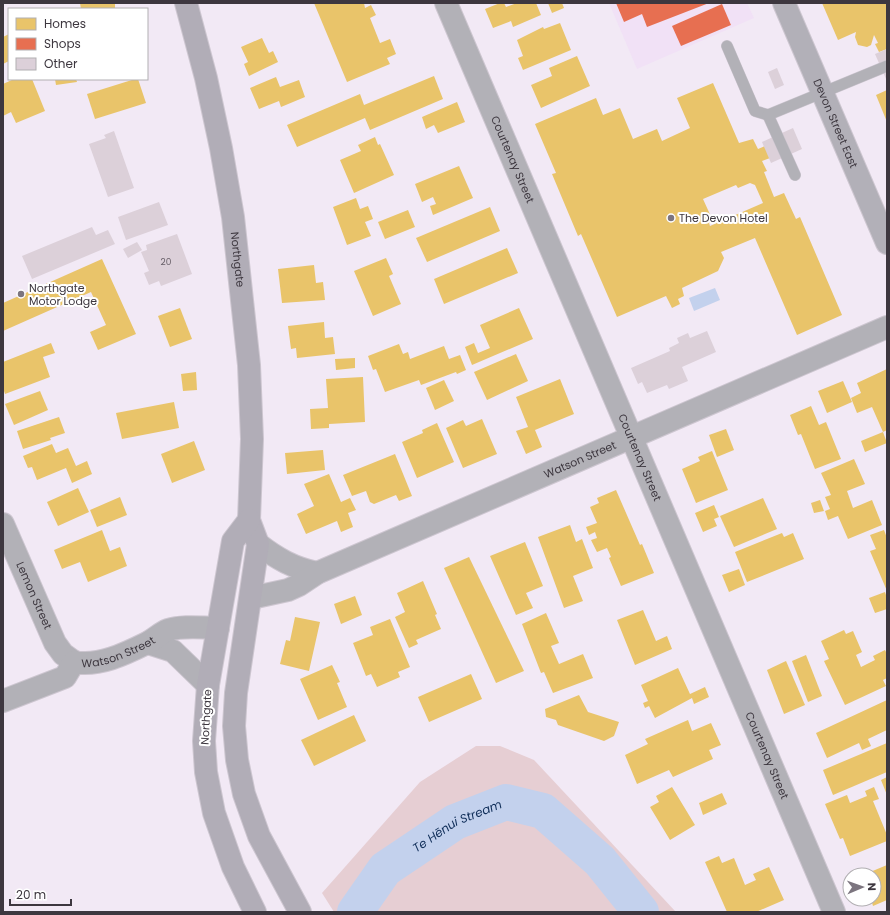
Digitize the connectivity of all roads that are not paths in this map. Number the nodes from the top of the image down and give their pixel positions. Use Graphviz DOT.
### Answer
graph roads {
  1 [pos="186,3"];
  2 [pos="446,3"];
  3 [pos="784,3"];
  4 [pos="727,46"];
  5 [pos="887,66"];
  6 [pos="823,93"];
  7 [pos="768,115"];
  8 [pos="795,175"];
  9 [pos="887,243"];
  10 [pos="887,327"];
  11 [pos="632,438"];
  12 [pos="249,520"];
  13 [pos="3,524"];
  14 [pos="258,544"];
  15 [pos="317,573"];
  16 [pos="251,598"];
  17 [pos="218,628"];
  18 [pos="148,643"];
  19 [pos="74,662"];
  20 [pos="208,684"];
  21 [pos="3,701"];
  22 [pos="255,912"];
  23 [pos="300,912"];
  24 [pos="834,912"];
  1 -- 12 [label="highway, Northgate"];
  2 -- 11 [label="street, Courtenay Street"];
  3 -- 6 [label="main road, Devon Street East"];
  4 -- 7 [label="lane"];
  5 -- 6 [label="lane"];
  6 -- 7 [label="lane"];
  6 -- 9 [label="main road, Devon Street East"];
  7 -- 8 [label="lane"];
  10 -- 11 [label="street, Watson Street"];
  11 -- 15 [label="street, Watson Street"];
  11 -- 24 [label="street, Courtenay Street"];
  12 -- 14 [label="highway, Northgate"];
  12 -- 17 [label="highway, Northgate"];
  13 -- 19 [label="street, Lemon Street"];
  14 -- 15 [label="street"];
  14 -- 16 [label="highway, Northgate"];
  15 -- 16 [label="street, Watson Street"];
  16 -- 23 [label="highway, Northgate"];
  17 -- 18 [label="street"];
  17 -- 20 [label="highway, Northgate"];
  18 -- 19 [label="street, Watson Street"];
  18 -- 20 [label="street, Watson Street"];
  19 -- 21 [label="street, Watson Street"];
  20 -- 22 [label="highway, Northgate"];
}
